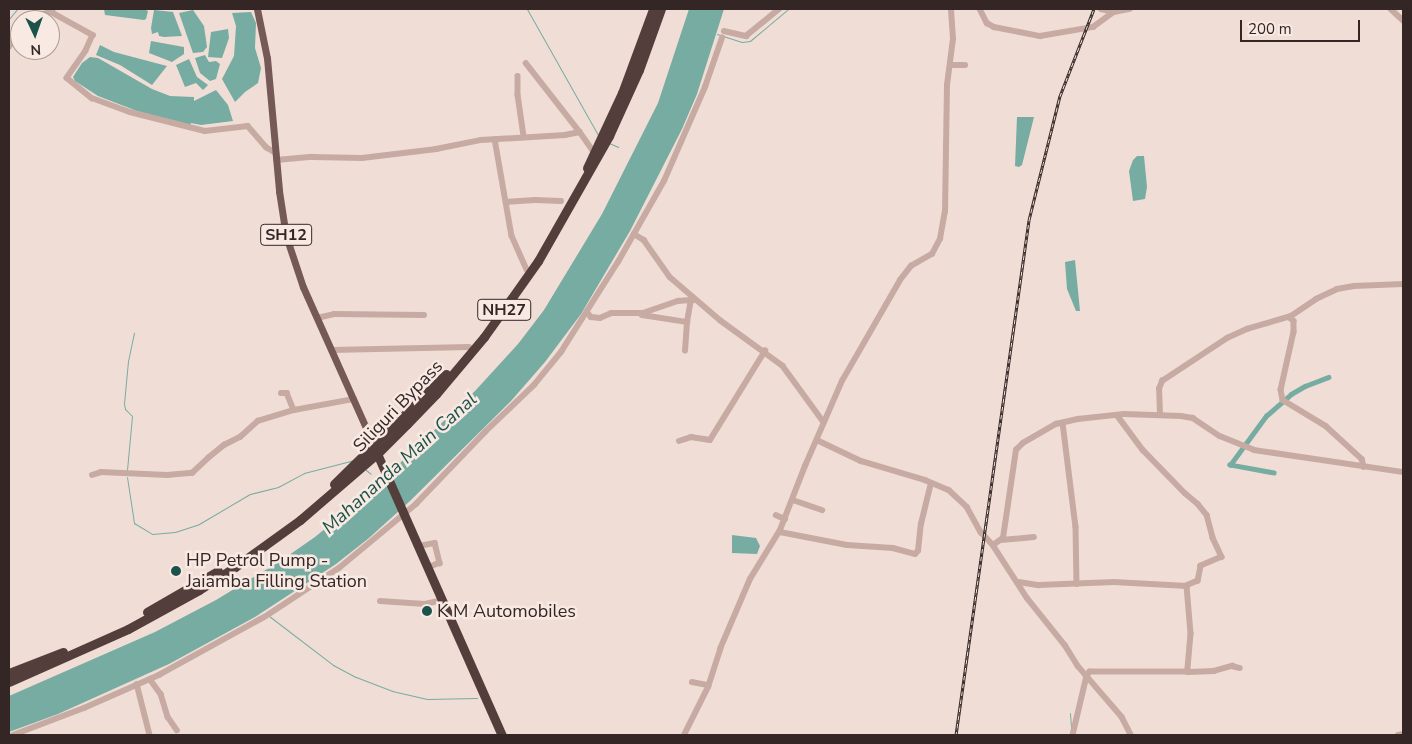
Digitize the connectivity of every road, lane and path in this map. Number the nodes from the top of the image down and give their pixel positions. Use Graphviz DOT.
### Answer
graph roads {
  1 [pos="257,9"];
  2 [pos="653,9"];
  3 [pos="661,9"];
  4 [pos="778,9"];
  5 [pos="950,9"];
  6 [pos="980,9"];
  7 [pos="1101,9"];
  8 [pos="1130,9"];
  9 [pos="1392,9"];
  10 [pos="1114,12"];
  11 [pos="60,15"];
  12 [pos="1403,20"];
  13 [pos="526,63"];
  14 [pos="950,65"];
  15 [pos="965,65"];
  16 [pos="518,76"];
  17 [pos="580,132"];
  18 [pos="524,136"];
  19 [pos="606,136"];
  20 [pos="495,139"];
  21 [pos="599,148"];
  22 [pos="276,157"];
  23 [pos="561,201"];
  24 [pos="506,202"];
  25 [pos="634,234"];
  26 [pos="527,270"];
  27 [pos="1403,284"];
  28 [pos="694,300"];
  29 [pos="629,312"];
  30 [pos="588,313"];
  31 [pos="424,315"];
  32 [pos="1289,316"];
  33 [pos="316,318"];
  34 [pos="687,322"];
  35 [pos="469,347"];
  36 [pos="332,350"];
  37 [pos="685,352"];
  38 [pos="765,352"];
  39 [pos="281,393"];
  40 [pos="354,399"];
  41 [pos="294,410"];
  42 [pos="1117,415"];
  43 [pos="1160,415"];
  44 [pos="824,422"];
  45 [pos="1063,423"];
  46 [pos="817,440"];
  47 [pos="679,441"];
  48 [pos="376,450"];
  49 [pos="356,467"];
  50 [pos="1364,467"];
  51 [pos="1403,472"];
  52 [pos="92,475"];
  53 [pos="931,483"];
  54 [pos="792,500"];
  55 [pos="822,510"];
  56 [pos="405,512"];
  57 [pos="776,515"];
  58 [pos="785,519"];
  59 [pos="780,532"];
  60 [pos="1034,537"];
  61 [pos="1001,540"];
  62 [pos="993,545"];
  63 [pos="419,546"];
  64 [pos="428,568"];
  65 [pos="1018,582"];
  66 [pos="1077,584"];
  67 [pos="1186,586"];
  68 [pos="442,600"];
  69 [pos="380,601"];
  70 [pos="1240,668"];
  71 [pos="1188,672"];
  72 [pos="9,673"];
  73 [pos="1086,676"];
  74 [pos="150,678"];
  75 [pos="9,682"];
  76 [pos="692,682"];
  77 [pos="137,684"];
  78 [pos="708,685"];
  79 [pos="177,730"];
  80 [pos="1073,733"];
  81 [pos="1403,734"];
  82 [pos="13,735"];
  83 [pos="150,735"];
  84 [pos="502,735"];
  85 [pos="684,735"];
  86 [pos="1131,735"];
  87 [pos="1398,735"];
  1 -- 22 [label="main road, SH12"];
  2 -- 19 [label="highway, NH27"];
  3 -- 19 [label="highway, Siliguri Bypass / NH27"];
  4 -- 25 [label="street"];
  5 -- 14 [label="street"];
  6 -- 10 [label="street"];
  7 -- 10 [label="street"];
  8 -- 10 [label="street"];
  9 -- 12 [label="street"];
  11 -- 22 [label="street"];
  13 -- 17 [label="street"];
  14 -- 15 [label="street"];
  14 -- 44 [label="street"];
  16 -- 18 [label="street"];
  17 -- 18 [label="street"];
  17 -- 21 [label="street"];
  18 -- 20 [label="street"];
  19 -- 21 [label="highway, Siliguri Bypass / NH27"];
  20 -- 22 [label="street"];
  20 -- 24 [label="street"];
  21 -- 26 [label="highway, NH27"];
  21 -- 48 [label="highway, Siliguri Bypass / NH27"];
  22 -- 33 [label="main road, SH12"];
  23 -- 24 [label="street"];
  24 -- 26 [label="street"];
  25 -- 28 [label="street"];
  25 -- 30 [label="street"];
  26 -- 35 [label="highway, NH27"];
  27 -- 32 [label="street"];
  28 -- 29 [label="street"];
  28 -- 34 [label="street"];
  28 -- 38 [label="street"];
  29 -- 30 [label="street"];
  29 -- 34 [label="street"];
  30 -- 56 [label="street"];
  31 -- 33 [label="street"];
  32 -- 43 [label="street"];
  32 -- 50 [label="street"];
  33 -- 36 [label="main road, SH12"];
  34 -- 37 [label="street"];
  35 -- 36 [label="street"];
  35 -- 48 [label="highway, NH27"];
  36 -- 40 [label="main road, SH12"];
  38 -- 44 [label="street"];
  38 -- 47 [label="street"];
  39 -- 41 [label="street"];
  40 -- 41 [label="street"];
  40 -- 48 [label="main road, SH12"];
  41 -- 52 [label="street"];
  42 -- 43 [label="street"];
  42 -- 45 [label="street"];
  42 -- 67 [label="street"];
  43 -- 50 [label="street"];
  44 -- 46 [label="street"];
  45 -- 61 [label="street"];
  45 -- 66 [label="street"];
  46 -- 53 [label="street"];
  46 -- 54 [label="street"];
  48 -- 49 [label="highway, Siliguri Bypass / NH27"];
  48 -- 56 [label="highway"];
  49 -- 72 [label="highway, NH27"];
  49 -- 75 [label="highway, Siliguri Bypass / NH27"];
  50 -- 51 [label="street"];
  53 -- 59 [label="street"];
  53 -- 62 [label="street"];
  54 -- 55 [label="street"];
  54 -- 58 [label="street"];
  56 -- 63 [label="highway"];
  56 -- 74 [label="street"];
  57 -- 58 [label="street"];
  58 -- 59 [label="street"];
  59 -- 78 [label="street"];
  60 -- 61 [label="street"];
  61 -- 62 [label="street"];
  62 -- 65 [label="street"];
  63 -- 64 [label="highway"];
  63 -- 64 [label="street"];
  64 -- 68 [label="highway"];
  65 -- 66 [label="street"];
  65 -- 73 [label="street"];
  66 -- 67 [label="street"];
  67 -- 71 [label="street"];
  68 -- 69 [label="street"];
  68 -- 84 [label="highway"];
  70 -- 71 [label="street"];
  71 -- 73 [label="street"];
  73 -- 80 [label="street"];
  73 -- 86 [label="street"];
  74 -- 77 [label="street"];
  74 -- 79 [label="street"];
  76 -- 78 [label="street"];
  77 -- 82 [label="street"];
  77 -- 83 [label="street"];
  78 -- 85 [label="street"];
  81 -- 87 [label="street"];
}
